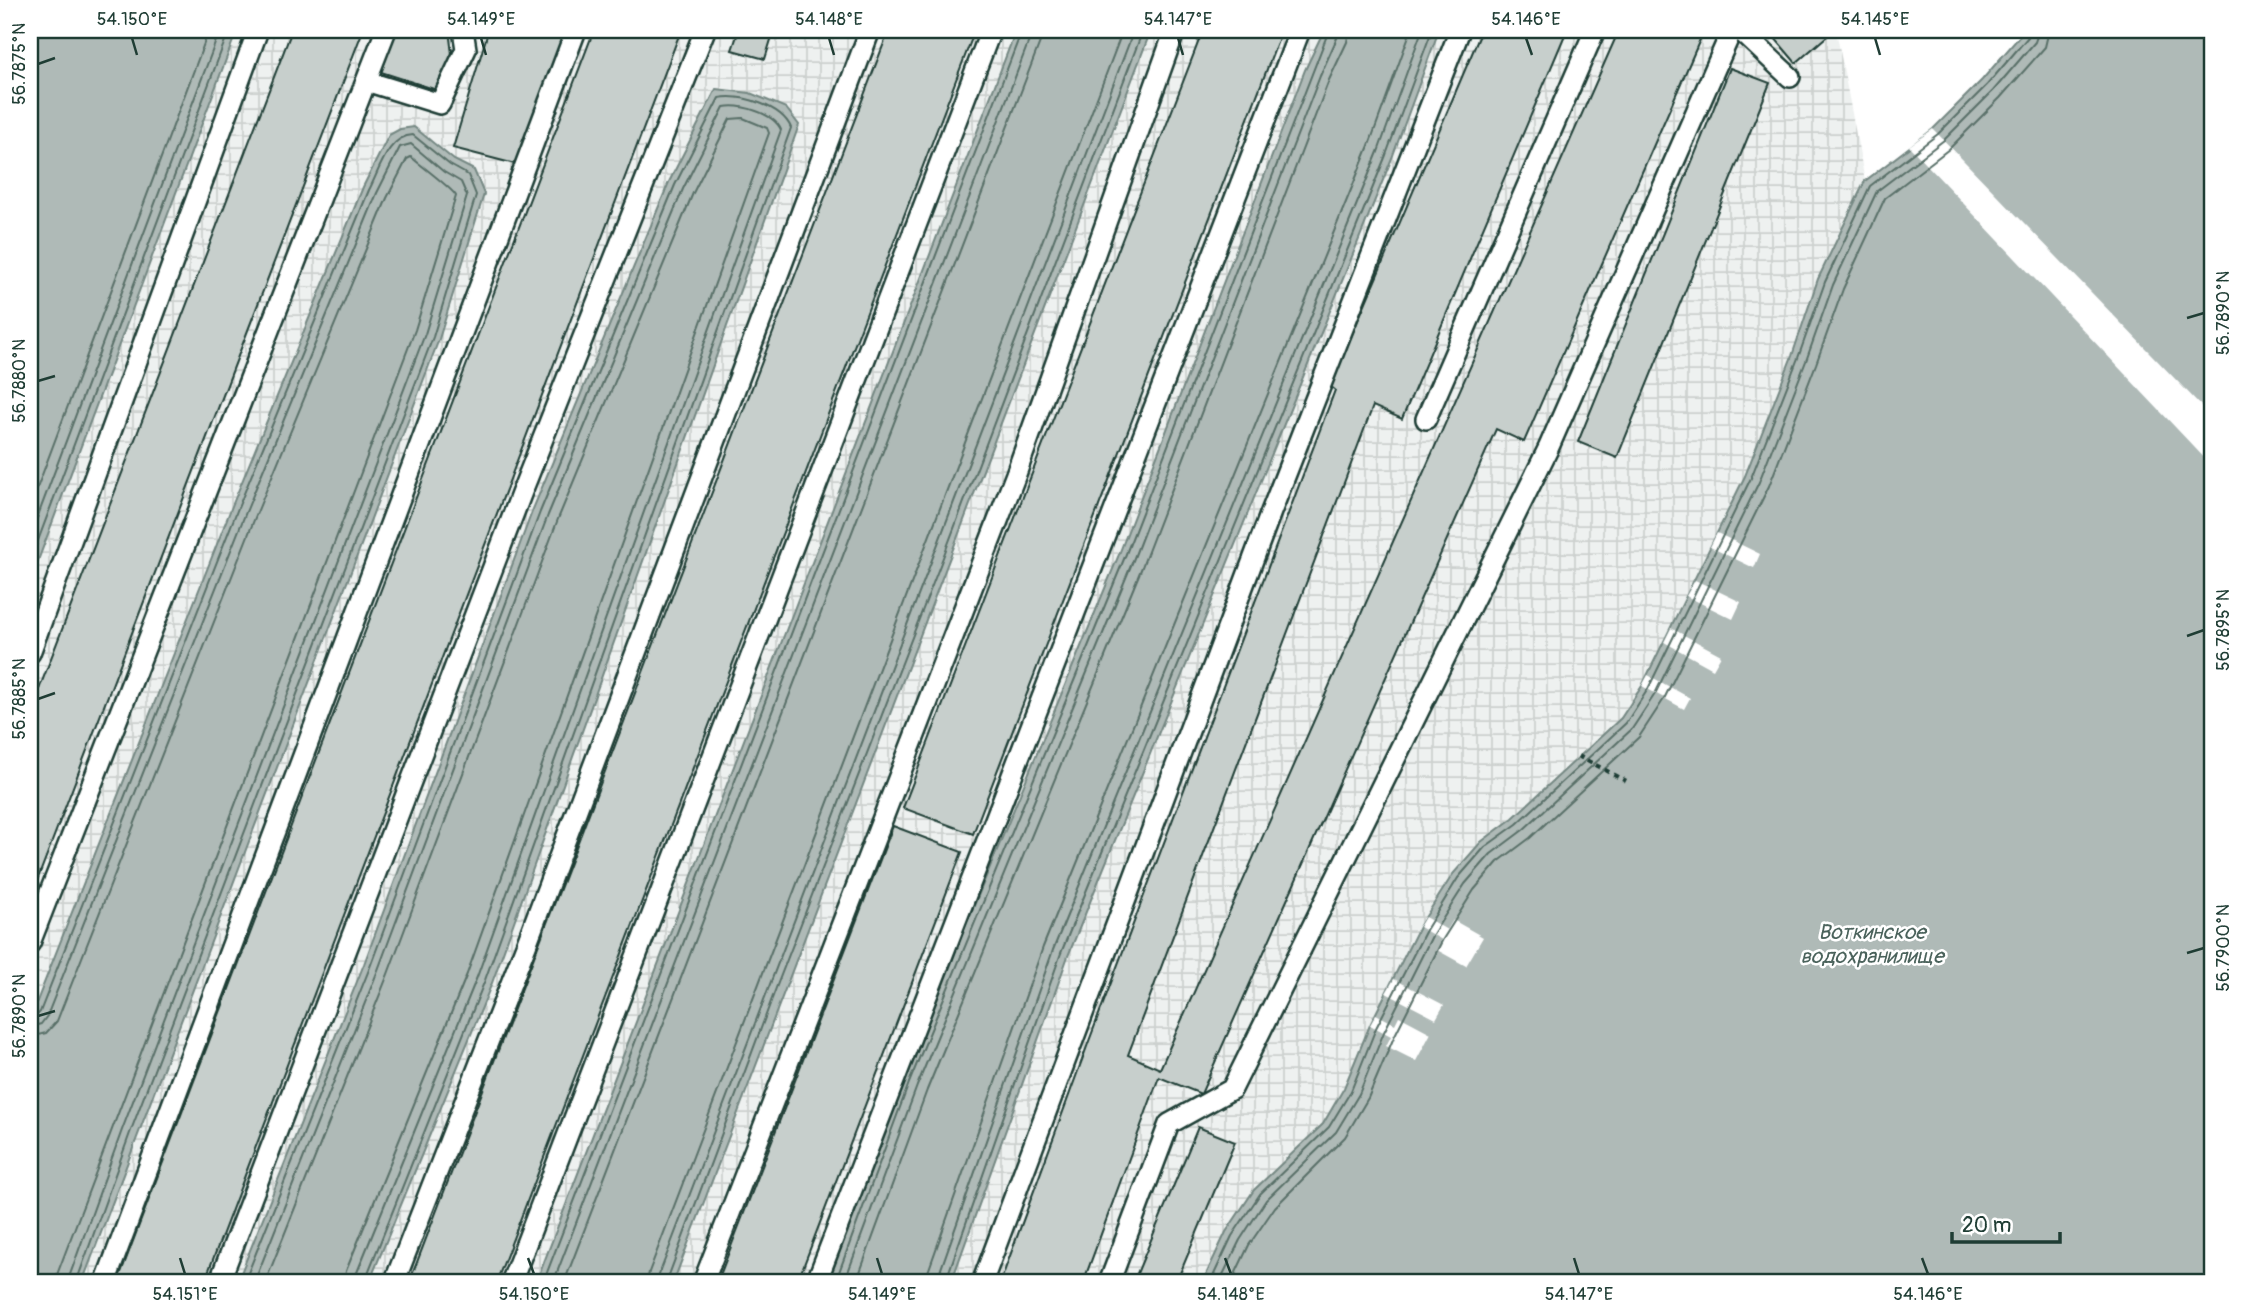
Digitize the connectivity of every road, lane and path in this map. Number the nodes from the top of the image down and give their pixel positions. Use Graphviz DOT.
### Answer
graph roads {
  1 [pos="258,30"];
  2 [pos="386,30"];
  3 [pos="463,30"];
  4 [pos="576,30"];
  5 [pos="705,30"];
  6 [pos="870,30"];
  7 [pos="991,30"];
  8 [pos="1175,30"];
  9 [pos="1300,30"];
  10 [pos="1460,30"];
  11 [pos="1595,30"];
  12 [pos="1732,30"];
  13 [pos="1740,30"];
  14 [pos="1790,77"];
  15 [pos="366,82"];
  16 [pos="1426,419"];
  17 [pos="30,653"];
  18 [pos="1578,757"];
  19 [pos="1626,781"];
  20 [pos="30,943"];
  21 [pos="105,1283"];
  22 [pos="219,1283"];
  23 [pos="394,1283"];
  24 [pos="511,1283"];
  25 [pos="703,1283"];
  26 [pos="816,1283"];
  27 [pos="982,1283"];
  28 [pos="1109,1283"];
  1 -- 17 [label="lane"];
  2 -- 15 [label="lane"];
  3 -- 15 [label="lane"];
  4 -- 21 [label="lane"];
  5 -- 22 [label="lane"];
  6 -- 23 [label="lane"];
  7 -- 24 [label="lane"];
  8 -- 25 [label="lane"];
  9 -- 26 [label="lane"];
  10 -- 27 [label="lane"];
  11 -- 16 [label="lane"];
  12 -- 28 [label="lane"];
  13 -- 14 [label="lane"];
  15 -- 20 [label="lane"];
  18 -- 19 [label="path"];
}
